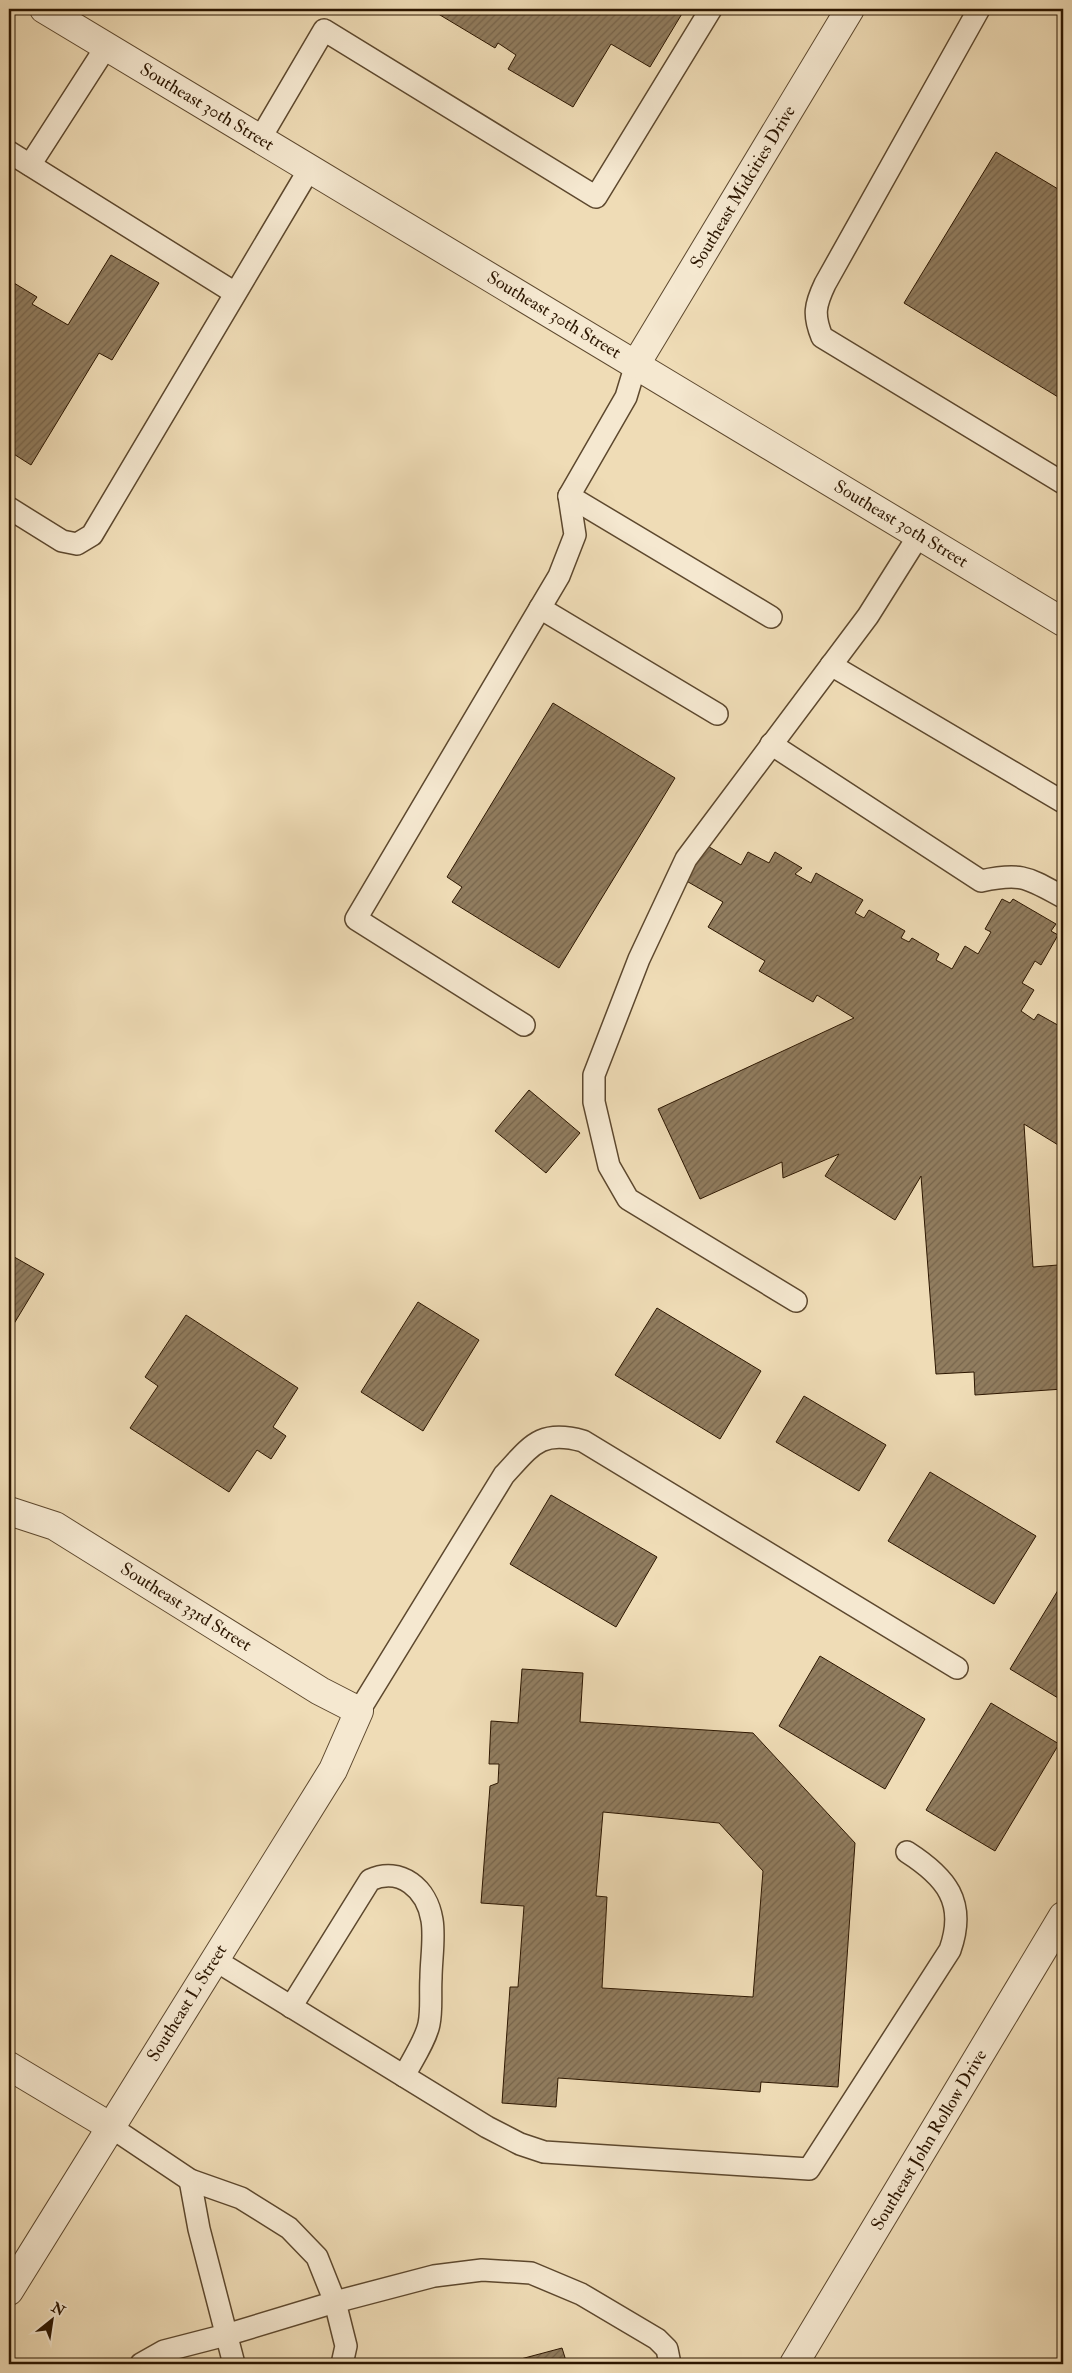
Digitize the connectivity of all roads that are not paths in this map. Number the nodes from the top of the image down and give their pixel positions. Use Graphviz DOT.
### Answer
graph roads {
  1 [pos="44,9"];
  2 [pos="711,9"];
  3 [pos="850,9"];
  4 [pos="979,9"];
  5 [pos="106,46"];
  6 [pos="260,139"];
  7 [pos="9,152"];
  8 [pos="30,164"];
  9 [pos="310,168"];
  10 [pos="235,293"];
  11 [pos="636,364"];
  12 [pos="1063,484"];
  13 [pos="570,496"];
  14 [pos="9,508"];
  15 [pos="919,535"];
  16 [pos="540,608"];
  17 [pos="771,617"];
  18 [pos="1063,622"];
  19 [pos="831,664"];
  20 [pos="717,714"];
  21 [pos="771,744"];
  22 [pos="1063,802"];
  23 [pos="1063,898"];
  24 [pos="524,1026"];
  25 [pos="796,1301"];
  26 [pos="9,1510"];
  27 [pos="957,1668"];
  28 [pos="359,1711"];
  29 [pos="907,1852"];
  30 [pos="1063,1916"];
  31 [pos="214,1960"];
  32 [pos="291,2007"];
  33 [pos="9,2066"];
  34 [pos="404,2076"];
  35 [pos="111,2127"];
  36 [pos="190,2180"];
  37 [pos="9,2291"];
  38 [pos="336,2302"];
  39 [pos="226,2335"];
  40 [pos="141,2364"];
  41 [pos="234,2364"];
  42 [pos="342,2364"];
  43 [pos="670,2364"];
  44 [pos="794,2364"];
  1 -- 5 [label="street, Southeast 30th Street"];
  2 -- 6 [label="lane"];
  3 -- 11 [label="street, Southeast Midcities Drive"];
  4 -- 12 [label="lane"];
  5 -- 6 [label="street, Southeast 30th Street"];
  5 -- 8 [label="lane"];
  6 -- 9 [label="street, Southeast 30th Street"];
  7 -- 8 [label="lane"];
  8 -- 10 [label="lane"];
  9 -- 10 [label="lane"];
  9 -- 11 [label="street, Southeast 30th Street"];
  10 -- 14 [label="lane"];
  11 -- 13 [label="lane"];
  11 -- 15 [label="street, Southeast 30th Street"];
  13 -- 16 [label="lane"];
  13 -- 17 [label="lane"];
  15 -- 18 [label="street, Southeast 30th Street"];
  15 -- 19 [label="lane"];
  16 -- 20 [label="lane"];
  16 -- 24 [label="lane"];
  19 -- 21 [label="lane"];
  19 -- 22 [label="lane"];
  21 -- 23 [label="lane"];
  21 -- 25 [label="lane"];
  26 -- 28 [label="street, Southeast 33rd Street"];
  27 -- 28 [label="lane"];
  28 -- 31 [label="street, Southeast L Street"];
  29 -- 34 [label="lane"];
  30 -- 44 [label="street, Southeast John Rollow Drive"];
  31 -- 32 [label="lane"];
  31 -- 35 [label="street, Southeast L Street"];
  32 -- 34 [label="lane"];
  32 -- 34 [label="lane"];
  33 -- 35 [label="street"];
  35 -- 36 [label="lane"];
  35 -- 37 [label="street, Southeast L Street"];
  36 -- 38 [label="lane"];
  36 -- 39 [label="lane"];
  38 -- 39 [label="lane"];
  38 -- 42 [label="lane"];
  38 -- 43 [label="lane"];
  39 -- 40 [label="lane"];
  39 -- 41 [label="lane"];
}
